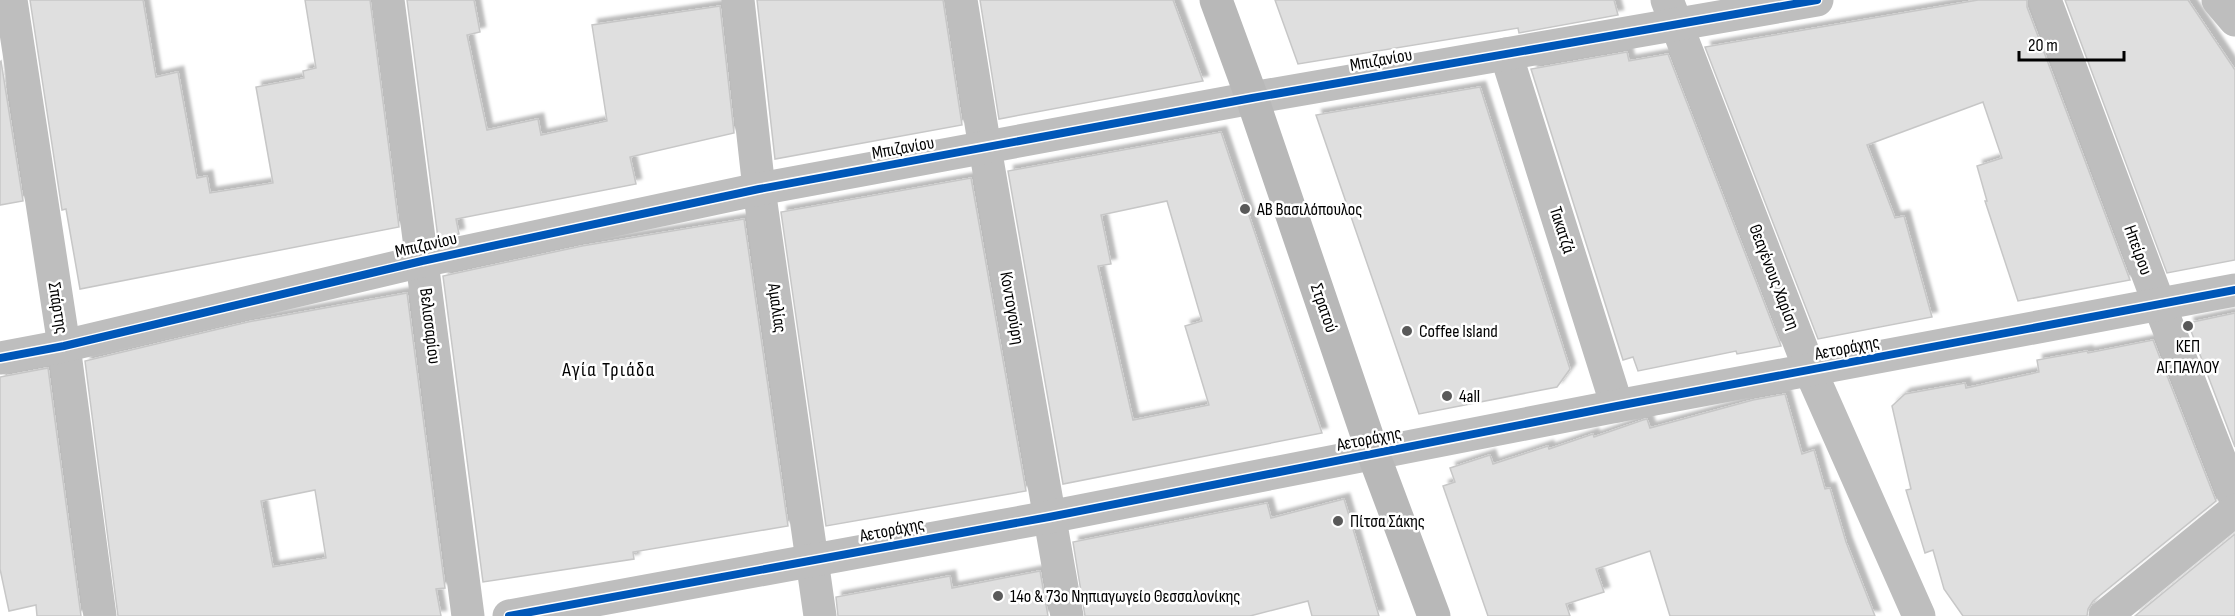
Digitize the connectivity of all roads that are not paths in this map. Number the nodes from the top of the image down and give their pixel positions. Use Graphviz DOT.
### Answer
graph roads {
  1 [pos="11,0"];
  2 [pos="388,0"];
  3 [pos="738,0"];
  4 [pos="961,0"];
  5 [pos="1216,0"];
  6 [pos="1817,0"];
  7 [pos="2045,0"];
  8 [pos="2218,0"];
  9 [pos="1671,12"];
  10 [pos="2235,20"];
  11 [pos="1506,54"];
  12 [pos="1252,98"];
  13 [pos="985,148"];
  14 [pos="759,189"];
  15 [pos="422,261"];
  16 [pos="2235,290"];
  17 [pos="2159,304"];
  18 [pos="64,346"];
  19 [pos="0,358"];
  20 [pos="1810,370"];
  21 [pos="1617,406"];
  22 [pos="1373,453"];
  23 [pos="2235,498"];
  24 [pos="2235,510"];
  25 [pos="1049,517"];
  26 [pos="813,560"];
  27 [pos="100,616"];
  28 [pos="468,616"];
  29 [pos="509,616"];
  30 [pos="820,616"];
  31 [pos="1067,616"];
  32 [pos="1434,616"];
  33 [pos="1919,616"];
  34 [pos="2104,616"];
  1 -- 18 [label="street, Σπάρτης"];
  2 -- 15 [label="street, Βελισσαρίου"];
  3 -- 14 [label="street, Αμαλίας"];
  4 -- 13 [label="street, Κοντογούρη"];
  5 -- 12 [label="main road, Στρατού"];
  6 -- 9 [label="street, Μπιζανίου"];
  7 -- 17 [label="street, Ηπείρου"];
  8 -- 10 [label="street"];
  9 -- 11 [label="street, Μπιζανίου"];
  9 -- 20 [label="street, Θεαγένους Χαρίση"];
  11 -- 12 [label="street, Μπιζανίου"];
  11 -- 21 [label="street, Τακατζά"];
  12 -- 13 [label="street, Μπιζανίου"];
  12 -- 22 [label="main road, Στρατού"];
  13 -- 14 [label="street, Μπιζανίου"];
  13 -- 25 [label="street, Κοντογούρη"];
  14 -- 15 [label="street, Μπιζανίου"];
  14 -- 26 [label="street, Αμαλίας"];
  15 -- 18 [label="street, Μπιζανίου"];
  15 -- 28 [label="street, Βελισσαρίου"];
  16 -- 17 [label="street, Αετοράχης"];
  17 -- 20 [label="street, Αετοράχης"];
  17 -- 23 [label="street, Ηπείρου"];
  18 -- 19 [label="street, Μπιζανίου"];
  18 -- 27 [label="street, Σπάρτης"];
  20 -- 21 [label="street, Αετοράχης"];
  20 -- 33 [label="street, Θεαγένους Χαρίση"];
  21 -- 22 [label="street, Αετοράχης"];
  22 -- 25 [label="street, Αετοράχης"];
  22 -- 32 [label="main road, Στρατού"];
  24 -- 34 [label="street"];
  25 -- 26 [label="street, Αετοράχης"];
  25 -- 31 [label="street, Κοντογούρη"];
  26 -- 29 [label="street, Αετοράχης"];
  26 -- 30 [label="street, Αμαλίας"];
}
